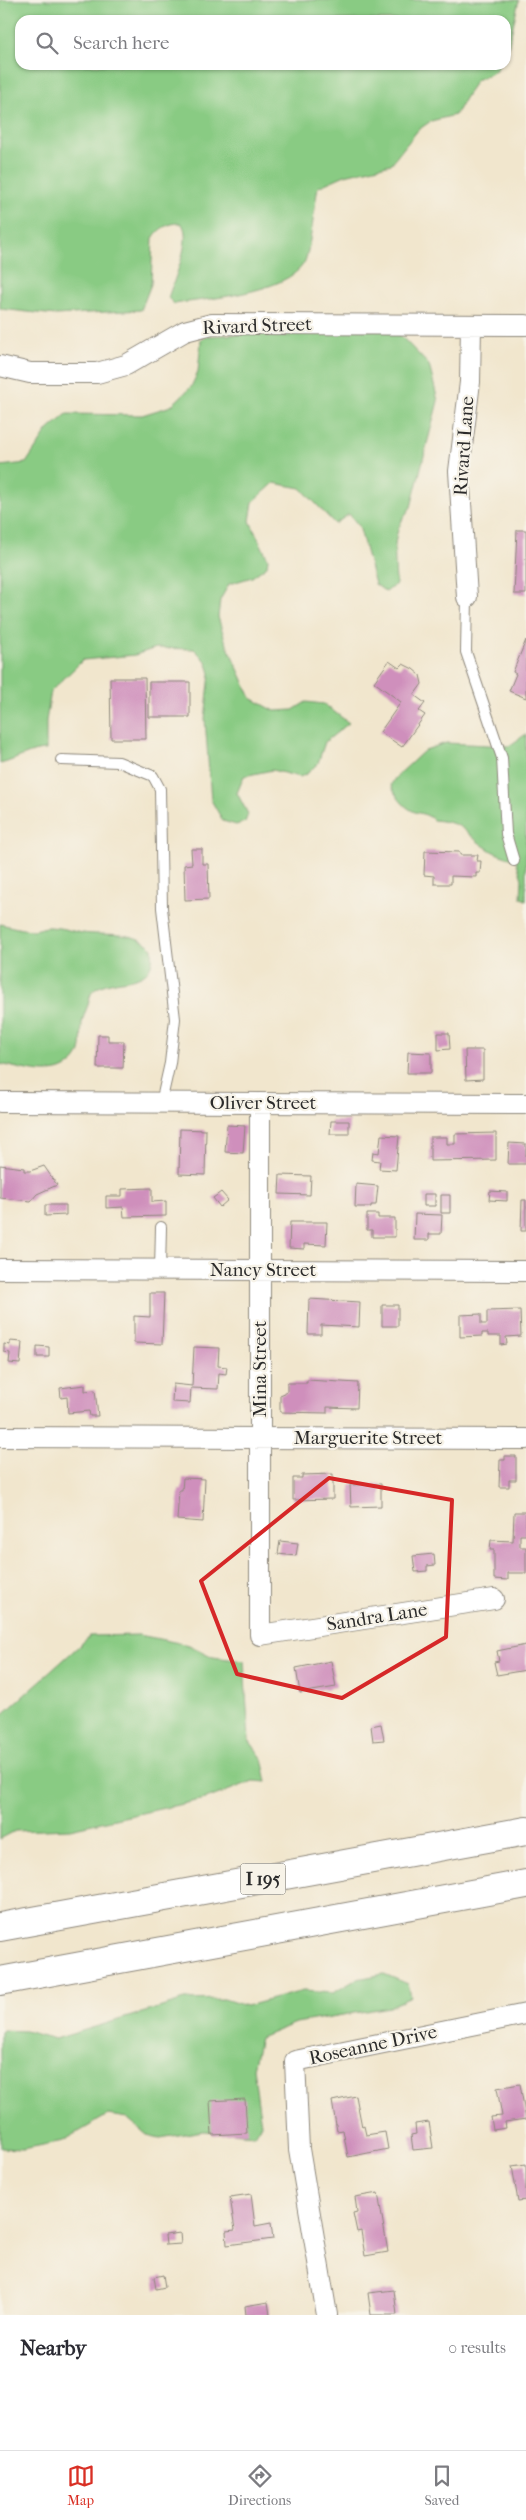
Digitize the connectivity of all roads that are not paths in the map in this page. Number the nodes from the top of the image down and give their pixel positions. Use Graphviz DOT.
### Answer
graph roads {
  1 [pos="471,325"];
  2 [pos="526,325"];
  3 [pos="0,366"];
  4 [pos="467,597"];
  5 [pos="61,760"];
  6 [pos="514,861"];
  7 [pos="0,1102"];
  8 [pos="161,1103"];
  9 [pos="260,1103"];
  10 [pos="526,1104"];
  11 [pos="161,1227"];
  12 [pos="0,1269"];
  13 [pos="160,1270"];
  14 [pos="260,1270"];
  15 [pos="526,1271"];
  16 [pos="0,1437"];
  17 [pos="260,1438"];
  18 [pos="526,1439"];
  19 [pos="494,1599"];
  20 [pos="260,1635"];
  21 [pos="526,1831"];
  22 [pos="526,1884"];
  23 [pos="0,1927"];
  24 [pos="0,1981"];
  25 [pos="526,2014"];
  26 [pos="328,2315"];
  1 -- 2 [label="street, Rivard Street"];
  1 -- 3 [label="street, Rivard Street"];
  1 -- 4 [label="street, Rivard Lane"];
  4 -- 6 [label="lane"];
  5 -- 8 [label="lane"];
  7 -- 8 [label="street, Oliver Street"];
  8 -- 9 [label="street, Oliver Street"];
  9 -- 10 [label="street, Oliver Street"];
  9 -- 14 [label="street, Mina Street"];
  11 -- 13 [label="lane"];
  12 -- 13 [label="street, Nancy Street"];
  13 -- 14 [label="street, Nancy Street"];
  14 -- 15 [label="street, Nancy Street"];
  14 -- 17 [label="street, Mina Street"];
  16 -- 17 [label="street, Marguerite Street"];
  17 -- 18 [label="street, Marguerite Street"];
  17 -- 20 [label="street, Mina Street"];
  19 -- 20 [label="street, Sandra Lane"];
  21 -- 23 [label="highway, I 195"];
  22 -- 24 [label="highway"];
  25 -- 26 [label="street, Roseanne Drive"];
}
